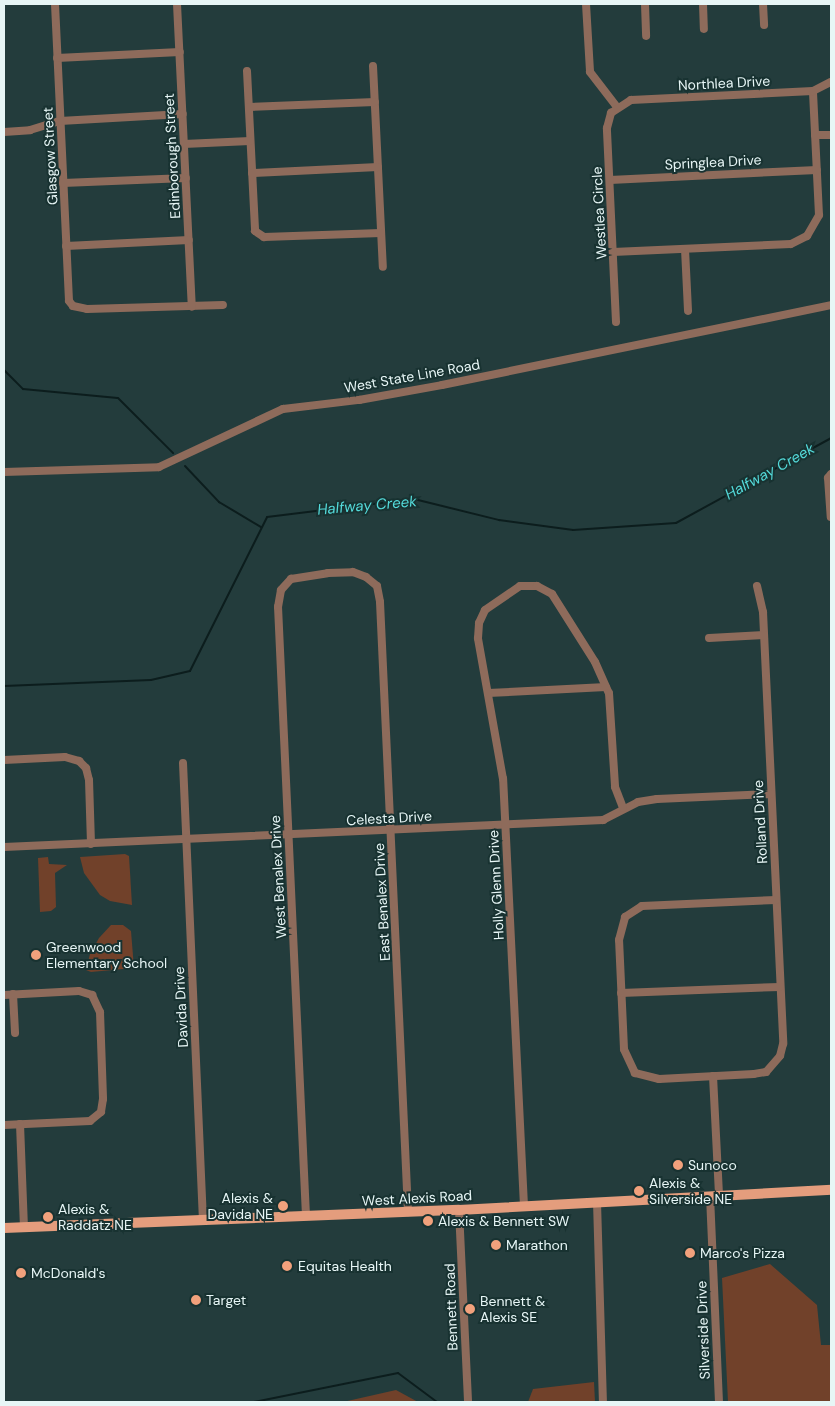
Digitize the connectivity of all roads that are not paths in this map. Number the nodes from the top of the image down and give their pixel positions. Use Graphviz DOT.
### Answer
graph roads {
  1 [pos="55,4"];
  2 [pos="177,4"];
  3 [pos="586,4"];
  4 [pos="645,4"];
  5 [pos="703,4"];
  6 [pos="764,4"];
  7 [pos="764,25"];
  8 [pos="704,29"];
  9 [pos="646,36"];
  10 [pos="180,52"];
  11 [pos="57,58"];
  12 [pos="373,66"];
  13 [pos="247,71"];
  14 [pos="831,82"];
  15 [pos="813,91"];
  16 [pos="375,102"];
  17 [pos="248,107"];
  18 [pos="617,107"];
  19 [pos="182,114"];
  20 [pos="60,120"];
  21 [pos="4,132"];
  22 [pos="816,135"];
  23 [pos="831,135"];
  24 [pos="250,141"];
  25 [pos="184,144"];
  26 [pos="378,167"];
  27 [pos="817,170"];
  28 [pos="252,173"];
  29 [pos="186,178"];
  30 [pos="610,180"];
  31 [pos="63,183"];
  32 [pos="381,233"];
  33 [pos="188,240"];
  34 [pos="66,246"];
  35 [pos="685,248"];
  36 [pos="613,252"];
  37 [pos="383,267"];
  38 [pos="223,305"];
  39 [pos="831,305"];
  40 [pos="192,307"];
  41 [pos="688,311"];
  42 [pos="616,322"];
  43 [pos="4,472"];
  44 [pos="831,474"];
  45 [pos="831,516"];
  46 [pos="328,573"];
  47 [pos="757,586"];
  48 [pos="764,635"];
  49 [pos="709,638"];
  50 [pos="606,687"];
  51 [pos="488,693"];
  52 [pos="4,760"];
  53 [pos="183,763"];
  54 [pos="770,794"];
  55 [pos="623,808"];
  56 [pos="506,825"];
  57 [pos="391,831"];
  58 [pos="289,835"];
  59 [pos="185,840"];
  60 [pos="92,844"];
  61 [pos="4,847"];
  62 [pos="776,900"];
  63 [pos="780,987"];
  64 [pos="621,993"];
  65 [pos="4,994"];
  66 [pos="13,994"];
  67 [pos="15,1033"];
  68 [pos="713,1076"];
  69 [pos="20,1124"];
  70 [pos="4,1125"];
  71 [pos="831,1190"];
  72 [pos="714,1196"];
  73 [pos="597,1202"];
  74 [pos="524,1206"];
  75 [pos="460,1210"];
  76 [pos="408,1212"];
  77 [pos="306,1216"];
  78 [pos="203,1221"];
  79 [pos="24,1227"];
  80 [pos="4,1228"];
  81 [pos="468,1402"];
  82 [pos="603,1402"];
  83 [pos="718,1402"];
  1 -- 11 [label="street, Glasgow Street"];
  2 -- 10 [label="street, Edinborough Street"];
  3 -- 18 [label="street"];
  4 -- 9 [label="street"];
  5 -- 8 [label="street"];
  6 -- 7 [label="street"];
  10 -- 11 [label="street"];
  10 -- 19 [label="street, Edinborough Street"];
  11 -- 20 [label="street, Glasgow Street"];
  12 -- 16 [label="street"];
  13 -- 17 [label="street"];
  14 -- 15 [label="street, Northlea Drive"];
  15 -- 18 [label="street, Northlea Drive"];
  15 -- 22 [label="street"];
  16 -- 17 [label="street"];
  16 -- 26 [label="street"];
  17 -- 24 [label="street"];
  18 -- 30 [label="street, Westlea Circle"];
  19 -- 20 [label="street"];
  19 -- 25 [label="street, Edinborough Street"];
  20 -- 21 [label="street"];
  20 -- 31 [label="street, Glasgow Street"];
  22 -- 23 [label="street"];
  22 -- 27 [label="street"];
  24 -- 25 [label="street"];
  24 -- 28 [label="street"];
  25 -- 29 [label="street, Edinborough Street"];
  26 -- 28 [label="street"];
  26 -- 32 [label="street"];
  27 -- 30 [label="street, Springlea Drive"];
  27 -- 35 [label="street"];
  28 -- 32 [label="street"];
  29 -- 31 [label="street"];
  29 -- 33 [label="street, Edinborough Street"];
  30 -- 36 [label="street, Westlea Circle"];
  31 -- 34 [label="street, Glasgow Street"];
  32 -- 37 [label="street"];
  33 -- 34 [label="street"];
  33 -- 40 [label="street, Edinborough Street"];
  34 -- 40 [label="street, Glasgow Street"];
  35 -- 36 [label="street"];
  35 -- 41 [label="street"];
  36 -- 42 [label="street, Westlea Circle"];
  38 -- 40 [label="street"];
  39 -- 43 [label="street, West State Line Road"];
  44 -- 45 [label="street"];
  46 -- 57 [label="street, East Benalex Drive"];
  46 -- 58 [label="street, West Benalex Drive"];
  47 -- 48 [label="street, Rolland Drive"];
  48 -- 49 [label="street"];
  48 -- 54 [label="street, Rolland Drive"];
  50 -- 51 [label="street"];
  50 -- 51 [label="street, Holly Glenn Drive"];
  50 -- 55 [label="street"];
  51 -- 56 [label="street, Holly Glenn Drive"];
  52 -- 60 [label="street"];
  53 -- 59 [label="street, Davida Drive"];
  54 -- 55 [label="street, Celesta Drive"];
  54 -- 62 [label="street, Rolland Drive"];
  55 -- 56 [label="street, Celesta Drive"];
  56 -- 57 [label="street, Celesta Drive"];
  56 -- 74 [label="street, Holly Glenn Drive"];
  57 -- 58 [label="street, Celesta Drive"];
  57 -- 76 [label="street, East Benalex Drive"];
  58 -- 59 [label="street, Celesta Drive"];
  58 -- 77 [label="street, West Benalex Drive"];
  59 -- 60 [label="street, Celesta Drive"];
  59 -- 78 [label="street, Davida Drive"];
  60 -- 61 [label="street, Celesta Drive"];
  62 -- 63 [label="street, Rolland Drive"];
  62 -- 64 [label="street"];
  63 -- 64 [label="street"];
  63 -- 68 [label="street, Rolland Drive"];
  64 -- 68 [label="street"];
  65 -- 66 [label="street"];
  66 -- 67 [label="street"];
  66 -- 69 [label="street"];
  68 -- 72 [label="street, Silverside Drive"];
  69 -- 70 [label="street"];
  69 -- 79 [label="street"];
  71 -- 72 [label="main road, West Alexis Road"];
  72 -- 73 [label="main road, West Alexis Road"];
  72 -- 83 [label="street, Silverside Drive"];
  73 -- 74 [label="main road, West Alexis Road"];
  73 -- 82 [label="street"];
  74 -- 75 [label="main road, West Alexis Road"];
  75 -- 76 [label="main road, West Alexis Road"];
  75 -- 81 [label="street, Bennett Road"];
  76 -- 77 [label="main road, West Alexis Road"];
  77 -- 78 [label="main road, West Alexis Road"];
  78 -- 79 [label="main road, West Alexis Road"];
  79 -- 80 [label="main road, West Alexis Road"];
}
